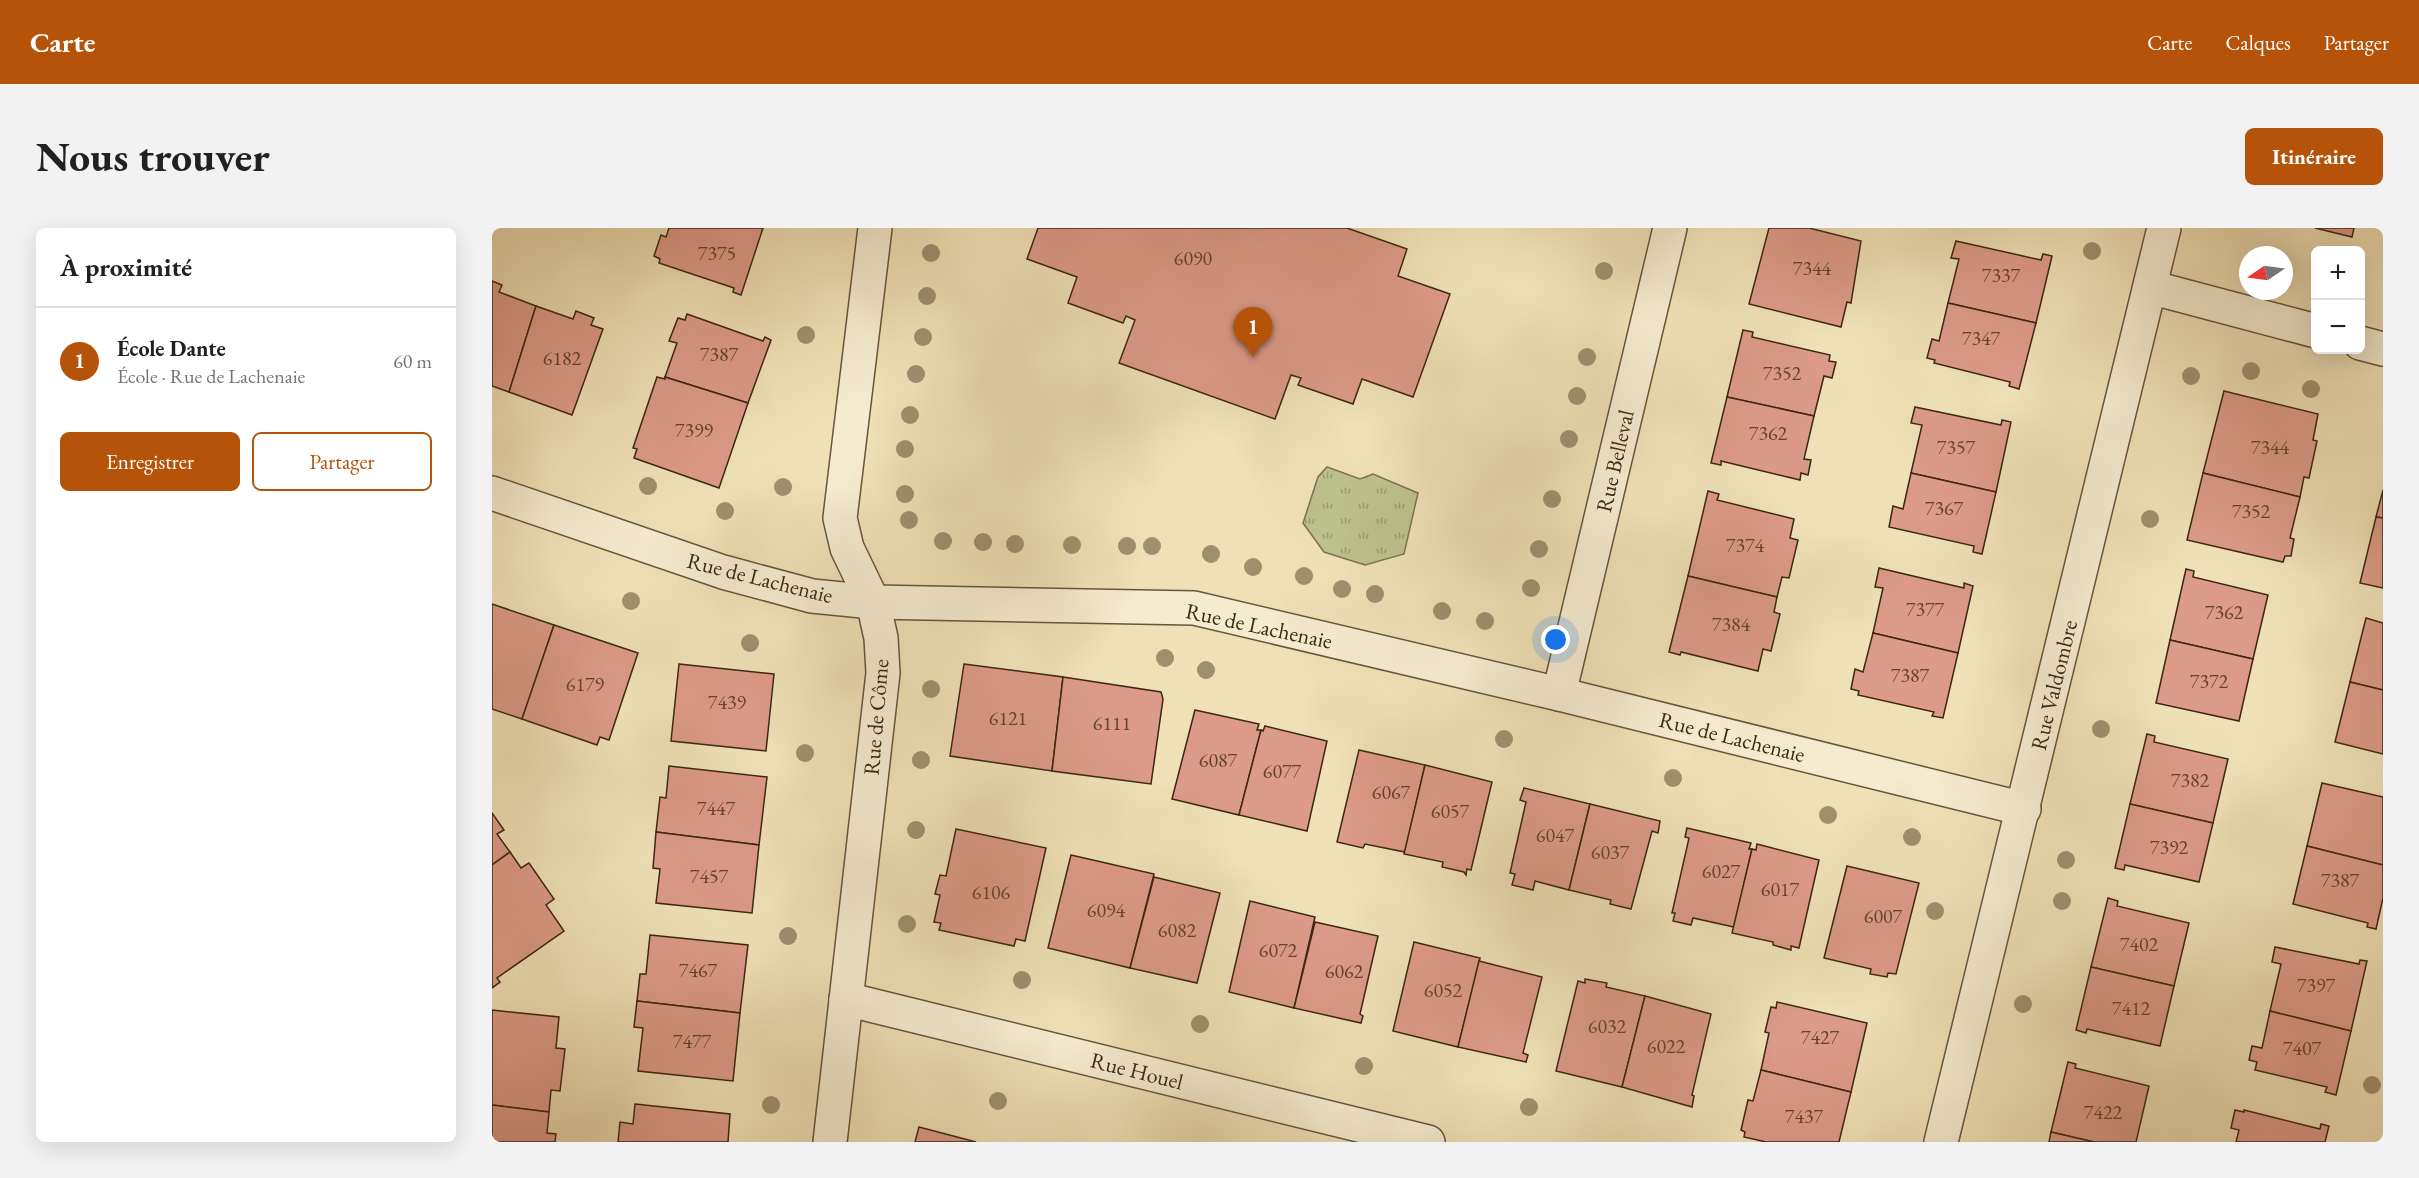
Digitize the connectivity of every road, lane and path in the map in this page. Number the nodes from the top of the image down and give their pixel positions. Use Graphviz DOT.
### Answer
graph roads {
  1 [pos="875,228"];
  2 [pos="1670,228"];
  3 [pos="2164,228"];
  4 [pos="2150,287"];
  5 [pos="2311,330"];
  6 [pos="2365,344"];
  7 [pos="2383,349"];
  8 [pos="492,493"];
  9 [pos="873,602"];
  10 [pos="1559,694"];
  11 [pos="2024,809"];
  12 [pos="846,999"];
  13 [pos="830,1142"];
  14 [pos="1428,1142"];
  15 [pos="1941,1142"];
  1 -- 9 [label="street, Rue de Côme"];
  2 -- 10 [label="street, Rue Belleval"];
  3 -- 4 [label="street, Rue Valdombre"];
  4 -- 5 [label="street"];
  4 -- 11 [label="street, Rue Valdombre"];
  6 -- 7 [label="street"];
  8 -- 9 [label="street, Rue de Lachenaie"];
  9 -- 10 [label="street, Rue de Lachenaie"];
  9 -- 12 [label="street, Rue de Côme"];
  10 -- 11 [label="street, Rue de Lachenaie"];
  11 -- 15 [label="street, Rue Valdombre"];
  12 -- 13 [label="street, Rue de Côme"];
  12 -- 14 [label="street, Rue Houel"];
}
